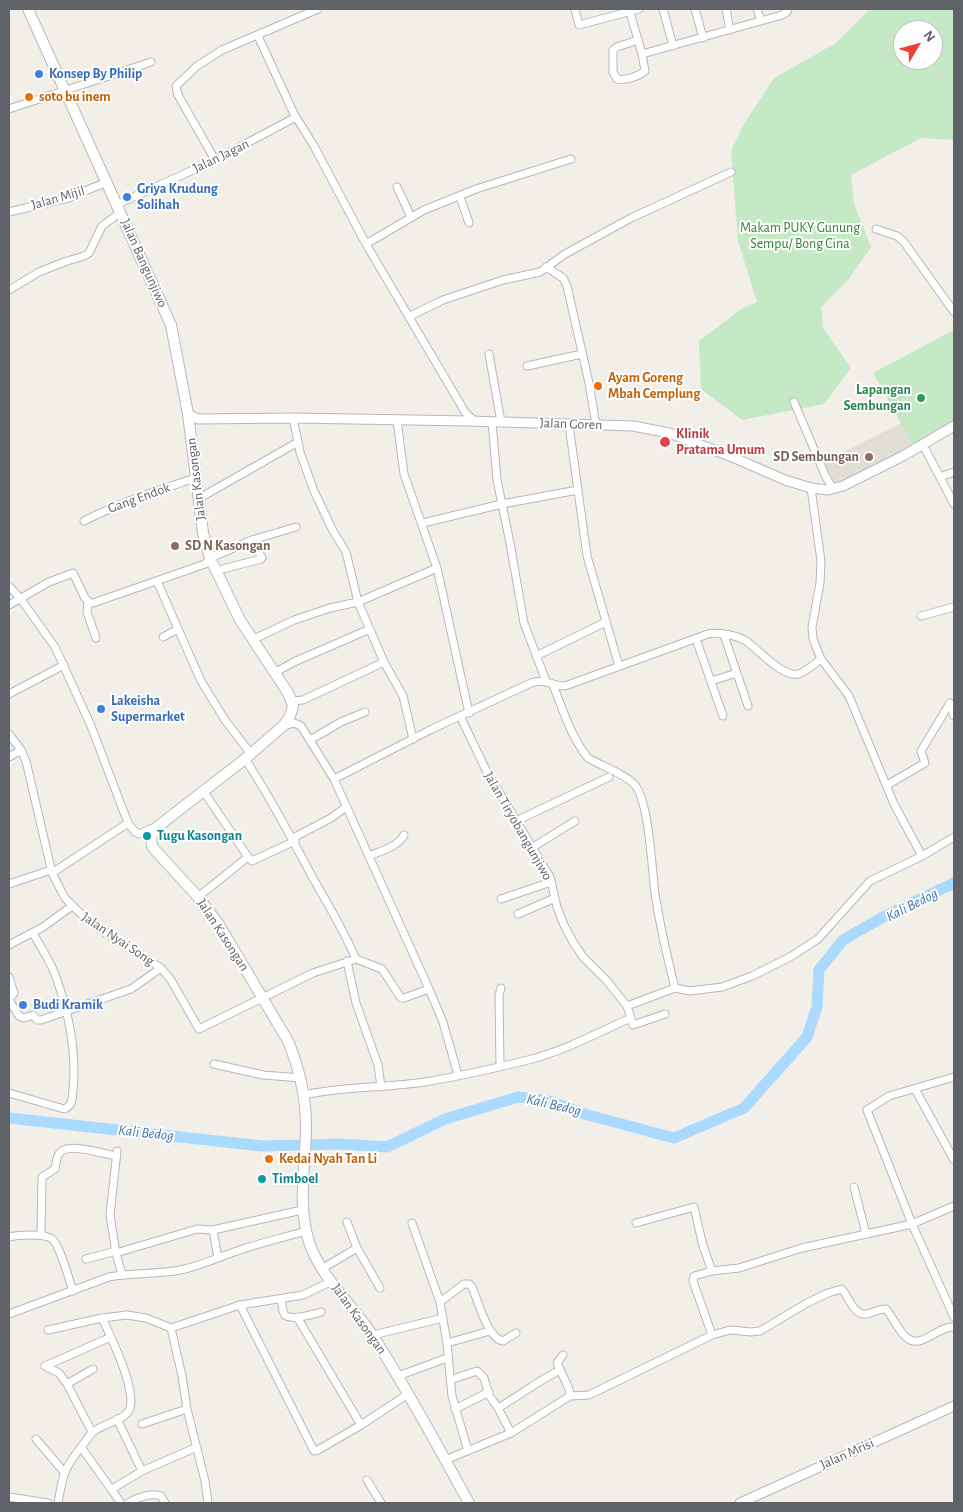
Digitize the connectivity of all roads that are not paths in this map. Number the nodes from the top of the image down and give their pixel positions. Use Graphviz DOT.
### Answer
graph roads {
  1 [pos="28,9"];
  2 [pos="318,9"];
  3 [pos="575,9"];
  4 [pos="639,9"];
  5 [pos="663,9"];
  6 [pos="695,9"];
  7 [pos="726,9"];
  8 [pos="757,9"];
  9 [pos="788,9"];
  10 [pos="630,10"];
  11 [pos="761,21"];
  12 [pos="730,30"];
  13 [pos="258,36"];
  14 [pos="702,38"];
  15 [pos="638,40"];
  16 [pos="674,46"];
  17 [pos="642,54"];
  18 [pos="151,62"];
  19 [pos="65,90"];
  20 [pos="9,110"];
  21 [pos="296,117"];
  22 [pos="571,159"];
  23 [pos="215,160"];
  24 [pos="731,172"];
  25 [pos="107,182"];
  26 [pos="397,186"];
  27 [pos="460,196"];
  28 [pos="119,208"];
  29 [pos="9,212"];
  30 [pos="411,217"];
  31 [pos="469,223"];
  32 [pos="876,229"];
  33 [pos="366,244"];
  34 [pos="546,267"];
  35 [pos="9,290"];
  36 [pos="954,312"];
  37 [pos="410,316"];
  38 [pos="489,354"];
  39 [pos="582,354"];
  40 [pos="527,366"];
  41 [pos="794,402"];
  42 [pos="465,412"];
  43 [pos="293,418"];
  44 [pos="192,419"];
  45 [pos="397,420"];
  46 [pos="458,420"];
  47 [pos="474,421"];
  48 [pos="497,422"];
  49 [pos="569,425"];
  50 [pos="596,425"];
  51 [pos="954,426"];
  52 [pos="298,442"];
  53 [pos="923,445"];
  54 [pos="954,472"];
  55 [pos="940,477"];
  56 [pos="195,478"];
  57 [pos="810,488"];
  58 [pos="833,489"];
  59 [pos="578,490"];
  60 [pos="198,499"];
  61 [pos="502,504"];
  62 [pos="954,504"];
  63 [pos="84,521"];
  64 [pos="423,523"];
  65 [pos="296,527"];
  66 [pos="252,540"];
  67 [pos="210,558"];
  68 [pos="437,568"];
  69 [pos="215,571"];
  70 [pos="157,581"];
  71 [pos="9,586"];
  72 [pos="20,598"];
  73 [pos="88,602"];
  74 [pos="358,602"];
  75 [pos="9,605"];
  76 [pos="954,607"];
  77 [pos="921,616"];
  78 [pos="606,622"];
  79 [pos="178,629"];
  80 [pos="370,629"];
  81 [pos="724,635"];
  82 [pos="163,637"];
  83 [pos="96,638"];
  84 [pos="696,639"];
  85 [pos="252,640"];
  86 [pos="536,656"];
  87 [pos="821,659"];
  88 [pos="384,662"];
  89 [pos="64,665"];
  90 [pos="619,666"];
  91 [pos="274,672"];
  92 [pos="737,673"];
  93 [pos="711,681"];
  94 [pos="550,683"];
  95 [pos="9,694"];
  96 [pos="292,703"];
  97 [pos="748,706"];
  98 [pos="365,712"];
  99 [pos="469,713"];
  100 [pos="460,716"];
  101 [pos="723,716"];
  102 [pos="954,716"];
  103 [pos="283,726"];
  104 [pos="305,731"];
  105 [pos="9,734"];
  106 [pos="413,739"];
  107 [pos="310,740"];
  108 [pos="21,750"];
  109 [pos="9,757"];
  110 [pos="248,757"];
  111 [pos="609,777"];
  112 [pos="334,779"];
  113 [pos="887,785"];
  114 [pos="204,792"];
  115 [pos="346,808"];
  116 [pos="516,821"];
  117 [pos="575,821"];
  118 [pos="164,822"];
  119 [pos="128,823"];
  120 [pos="135,832"];
  121 [pos="404,835"];
  122 [pos="954,837"];
  123 [pos="294,839"];
  124 [pos="533,848"];
  125 [pos="155,850"];
  126 [pos="369,856"];
  127 [pos="922,856"];
  128 [pos="248,857"];
  129 [pos="52,871"];
  130 [pos="551,882"];
  131 [pos="9,884"];
  132 [pos="198,897"];
  133 [pos="555,898"];
  134 [pos="501,899"];
  135 [pos="72,906"];
  136 [pos="518,914"];
  137 [pos="33,933"];
  138 [pos="9,945"];
  139 [pos="356,959"];
  140 [pos="347,961"];
  141 [pos="161,968"];
  142 [pos="9,977"];
  143 [pos="501,988"];
  144 [pos="675,988"];
  145 [pos="429,989"];
  146 [pos="262,998"];
  147 [pos="9,999"];
  148 [pos="627,1006"];
  149 [pos="66,1011"];
  150 [pos="665,1014"];
  151 [pos="631,1018"];
  152 [pos="214,1064"];
  153 [pos="500,1066"];
  154 [pos="458,1075"];
  155 [pos="954,1076"];
  156 [pos="300,1078"];
  157 [pos="381,1087"];
  158 [pos="915,1089"];
  159 [pos="9,1093"];
  160 [pos="304,1094"];
  161 [pos="954,1160"];
  162 [pos="854,1187"];
  163 [pos="954,1206"];
  164 [pos="302,1210"];
  165 [pos="347,1222"];
  166 [pos="412,1223"];
  167 [pos="636,1223"];
  168 [pos="912,1224"];
  169 [pos="213,1230"];
  170 [pos="306,1231"];
  171 [pos="866,1234"];
  172 [pos="41,1236"];
  173 [pos="9,1237"];
  174 [pos="357,1248"];
  175 [pos="116,1252"];
  176 [pos="218,1258"];
  177 [pos="86,1259"];
  178 [pos="323,1268"];
  179 [pos="712,1271"];
  180 [pos="122,1274"];
  181 [pos="332,1281"];
  182 [pos="380,1288"];
  183 [pos="73,1291"];
  184 [pos="281,1299"];
  185 [pos="440,1302"];
  186 [pos="240,1305"];
  187 [pos="321,1312"];
  188 [pos="9,1314"];
  189 [pos="297,1317"];
  190 [pos="954,1317"];
  191 [pos="102,1318"];
  192 [pos="443,1318"];
  193 [pos="954,1327"];
  194 [pos="171,1328"];
  195 [pos="48,1330"];
  196 [pos="490,1331"];
  197 [pos="516,1333"];
  198 [pos="373,1335"];
  199 [pos="712,1335"];
  200 [pos="111,1336"];
  201 [pos="447,1343"];
  202 [pos="563,1355"];
  203 [pos="448,1358"];
  204 [pos="93,1369"];
  205 [pos="560,1370"];
  206 [pos="398,1376"];
  207 [pos="450,1380"];
  208 [pos="67,1384"];
  209 [pos="489,1392"];
  210 [pos="408,1394"];
  211 [pos="570,1396"];
  212 [pos="954,1406"];
  213 [pos="498,1408"];
  214 [pos="187,1409"];
  215 [pos="455,1409"];
  216 [pos="117,1419"];
  217 [pos="142,1424"];
  218 [pos="361,1425"];
  219 [pos="92,1432"];
  220 [pos="511,1433"];
  221 [pos="36,1438"];
  222 [pos="81,1447"];
  223 [pos="197,1447"];
  224 [pos="468,1451"];
  225 [pos="445,1460"];
  226 [pos="142,1470"];
  227 [pos="64,1472"];
  228 [pos="367,1480"];
  229 [pos="112,1489"];
  230 [pos="9,1497"];
  231 [pos="48,1503"];
  232 [pos="58,1503"];
  233 [pos="121,1503"];
  234 [pos="128,1503"];
  235 [pos="164,1503"];
  236 [pos="208,1503"];
  237 [pos="381,1503"];
  238 [pos="469,1503"];
  239 [pos="740,1503"];
  1 -- 19 [label="main road, Jalan Bangunjiwo"];
  2 -- 13 [label="street"];
  3 -- 10 [label="street"];
  4 -- 10 [label="street"];
  5 -- 16 [label="street"];
  6 -- 14 [label="street"];
  7 -- 12 [label="street"];
  8 -- 11 [label="street"];
  9 -- 11 [label="street"];
  10 -- 15 [label="street"];
  11 -- 12 [label="street"];
  12 -- 14 [label="street"];
  13 -- 21 [label="street"];
  13 -- 23 [label="street"];
  14 -- 16 [label="street"];
  15 -- 17 [label="street"];
  15 -- 17 [label="street"];
  16 -- 17 [label="street"];
  18 -- 19 [label="street"];
  19 -- 20 [label="street"];
  19 -- 25 [label="main road, Jalan Bangunjiwo"];
  21 -- 23 [label="street, Jalan Jagan"];
  21 -- 33 [label="street"];
  22 -- 27 [label="street"];
  23 -- 28 [label="street, Jalan Jagan"];
  24 -- 34 [label="street"];
  25 -- 28 [label="main road, Jalan Bangunjiwo"];
  25 -- 29 [label="street, Jalan Mijil"];
  26 -- 30 [label="street"];
  27 -- 30 [label="street"];
  27 -- 31 [label="street"];
  28 -- 35 [label="street, Jalan Jagan"];
  28 -- 44 [label="main road, Jalan Bangunjiwo"];
  30 -- 33 [label="street"];
  32 -- 36 [label="street"];
  33 -- 37 [label="street"];
  34 -- 37 [label="street"];
  34 -- 39 [label="street"];
  37 -- 42 [label="street"];
  38 -- 48 [label="street"];
  39 -- 40 [label="street"];
  39 -- 50 [label="street"];
  41 -- 58 [label="street"];
  42 -- 46 [label="street"];
  42 -- 47 [label="street"];
  43 -- 44 [label="street, Jalan Goren"];
  43 -- 45 [label="street, Jalan Goren"];
  43 -- 52 [label="street"];
  44 -- 56 [label="main road, Jalan Kasongan"];
  45 -- 46 [label="street, Jalan Goren"];
  45 -- 64 [label="street"];
  46 -- 47 [label="street, Jalan Goren"];
  47 -- 48 [label="street, Jalan Goren"];
  48 -- 49 [label="street, Jalan Goren"];
  48 -- 61 [label="street"];
  49 -- 50 [label="street, Jalan Goren"];
  49 -- 59 [label="street"];
  50 -- 57 [label="street, Jalan Goren"];
  51 -- 53 [label="street, Jalan Goren"];
  52 -- 60 [label="street"];
  52 -- 74 [label="street"];
  53 -- 55 [label="street"];
  53 -- 58 [label="street, Jalan Goren"];
  54 -- 55 [label="street"];
  55 -- 62 [label="street"];
  56 -- 60 [label="main road, Jalan Kasongan"];
  56 -- 63 [label="street, Gang Endok"];
  57 -- 58 [label="street, Jalan Goren"];
  57 -- 87 [label="street"];
  59 -- 61 [label="street"];
  59 -- 78 [label="street"];
  60 -- 67 [label="main road, Jalan Kasongan"];
  61 -- 64 [label="street"];
  61 -- 86 [label="street"];
  64 -- 68 [label="street"];
  65 -- 66 [label="street"];
  66 -- 67 [label="street"];
  66 -- 69 [label="street"];
  67 -- 69 [label="main road, Jalan Kasongan"];
  67 -- 70 [label="street"];
  68 -- 74 [label="street"];
  68 -- 99 [label="street"];
  69 -- 85 [label="main road, Jalan Kasongan"];
  70 -- 73 [label="street"];
  70 -- 79 [label="street"];
  71 -- 72 [label="street"];
  72 -- 73 [label="street"];
  72 -- 75 [label="street"];
  72 -- 89 [label="street"];
  73 -- 83 [label="street"];
  74 -- 80 [label="street"];
  74 -- 85 [label="street"];
  76 -- 77 [label="street"];
  78 -- 86 [label="street"];
  78 -- 90 [label="street"];
  79 -- 82 [label="street"];
  79 -- 110 [label="street"];
  80 -- 88 [label="street"];
  80 -- 91 [label="street"];
  81 -- 84 [label="street"];
  81 -- 87 [label="street"];
  81 -- 92 [label="street"];
  84 -- 90 [label="street"];
  84 -- 93 [label="street"];
  85 -- 91 [label="main road, Jalan Kasongan"];
  86 -- 94 [label="street"];
  87 -- 113 [label="street"];
  88 -- 96 [label="street"];
  88 -- 106 [label="street"];
  89 -- 95 [label="street"];
  89 -- 119 [label="street"];
  90 -- 94 [label="street"];
  91 -- 96 [label="main road, Jalan Kasongan"];
  92 -- 93 [label="street"];
  92 -- 97 [label="street"];
  93 -- 101 [label="street"];
  94 -- 99 [label="street"];
  94 -- 144 [label="street"];
  96 -- 103 [label="main road"];
  96 -- 104 [label="street"];
  98 -- 107 [label="street"];
  99 -- 100 [label="street"];
  100 -- 106 [label="street"];
  100 -- 116 [label="street, Jalan Tiryobangunjiwo"];
  102 -- 113 [label="street"];
  103 -- 104 [label="street"];
  103 -- 110 [label="main road"];
  104 -- 107 [label="street"];
  105 -- 108 [label="street, Jalan Nyai Song"];
  106 -- 112 [label="street"];
  107 -- 112 [label="street"];
  108 -- 109 [label="street"];
  108 -- 129 [label="street, Jalan Nyai Song"];
  110 -- 114 [label="main road"];
  110 -- 123 [label="street"];
  111 -- 116 [label="street"];
  112 -- 115 [label="street"];
  113 -- 127 [label="street"];
  114 -- 118 [label="main road"];
  114 -- 128 [label="street"];
  115 -- 123 [label="street"];
  115 -- 126 [label="street"];
  116 -- 124 [label="street, Jalan Tiryobangunjiwo"];
  117 -- 124 [label="street"];
  118 -- 120 [label="street"];
  118 -- 125 [label="main road"];
  119 -- 120 [label="street"];
  119 -- 129 [label="street"];
  120 -- 125 [label="street"];
  121 -- 126 [label="street"];
  122 -- 127 [label="street"];
  123 -- 128 [label="street"];
  123 -- 139 [label="street"];
  124 -- 130 [label="street, Jalan Tiryobangunjiwo"];
  125 -- 132 [label="main road, Jalan Kasongan"];
  126 -- 145 [label="street"];
  127 -- 144 [label="street"];
  128 -- 132 [label="street"];
  129 -- 131 [label="street"];
  129 -- 135 [label="street, Jalan Nyai Song"];
  130 -- 133 [label="street, Jalan Tiryobangunjiwo"];
  130 -- 134 [label="street"];
  132 -- 146 [label="main road, Jalan Kasongan"];
  133 -- 136 [label="street"];
  133 -- 148 [label="street, Jalan Tiryobangunjiwo"];
  135 -- 137 [label="street"];
  135 -- 141 [label="street, Jalan Nyai Song"];
  137 -- 138 [label="street"];
  137 -- 149 [label="street"];
  139 -- 140 [label="street"];
  139 -- 145 [label="street"];
  140 -- 146 [label="street"];
  140 -- 157 [label="street"];
  141 -- 146 [label="street, Jalan Nyai Song"];
  141 -- 149 [label="street"];
  142 -- 147 [label="street"];
  143 -- 153 [label="street"];
  144 -- 148 [label="street"];
  145 -- 154 [label="street"];
  146 -- 156 [label="main road, Jalan Kasongan"];
  147 -- 149 [label="street"];
  148 -- 151 [label="street"];
  149 -- 159 [label="street"];
  150 -- 151 [label="street"];
  151 -- 153 [label="street"];
  152 -- 156 [label="street"];
  153 -- 154 [label="street"];
  154 -- 157 [label="street"];
  155 -- 158 [label="street"];
  156 -- 160 [label="main road, Jalan Kasongan"];
  157 -- 160 [label="street"];
  158 -- 161 [label="street"];
  158 -- 168 [label="street"];
  160 -- 164 [label="main road, Jalan Kasongan"];
  162 -- 171 [label="street"];
  163 -- 168 [label="street"];
  164 -- 169 [label="street"];
  164 -- 170 [label="main road, Jalan Kasongan"];
  165 -- 174 [label="street"];
  166 -- 185 [label="street"];
  167 -- 179 [label="street"];
  168 -- 171 [label="street"];
  168 -- 190 [label="street"];
  169 -- 175 [label="street"];
  169 -- 176 [label="street"];
  170 -- 176 [label="street"];
  170 -- 178 [label="main road, Jalan Kasongan"];
  171 -- 179 [label="street"];
  172 -- 173 [label="street"];
  172 -- 175 [label="street"];
  172 -- 183 [label="street"];
  174 -- 178 [label="street"];
  174 -- 182 [label="street"];
  175 -- 177 [label="street"];
  175 -- 180 [label="street"];
  176 -- 180 [label="street"];
  178 -- 181 [label="main road, Jalan Kasongan"];
  179 -- 199 [label="street"];
  180 -- 183 [label="street"];
  181 -- 184 [label="street"];
  181 -- 198 [label="main road, Jalan Kasongan"];
  183 -- 188 [label="street"];
  184 -- 186 [label="street"];
  184 -- 189 [label="street"];
  185 -- 192 [label="street"];
  185 -- 196 [label="street"];
  186 -- 194 [label="street"];
  186 -- 218 [label="street"];
  187 -- 189 [label="street"];
  189 -- 218 [label="street"];
  191 -- 194 [label="street"];
  191 -- 195 [label="street"];
  191 -- 200 [label="street"];
  192 -- 198 [label="street"];
  192 -- 201 [label="street"];
  193 -- 199 [label="street"];
  194 -- 214 [label="street"];
  196 -- 197 [label="street"];
  196 -- 201 [label="street"];
  198 -- 206 [label="main road, Jalan Kasongan"];
  199 -- 211 [label="street"];
  200 -- 208 [label="street"];
  200 -- 216 [label="street"];
  201 -- 203 [label="street"];
  202 -- 205 [label="street"];
  203 -- 206 [label="street"];
  203 -- 207 [label="street"];
  204 -- 208 [label="street"];
  205 -- 211 [label="street"];
  205 -- 213 [label="street"];
  206 -- 210 [label="main road, Jalan Kasongan"];
  207 -- 209 [label="street"];
  207 -- 215 [label="street"];
  208 -- 219 [label="street"];
  209 -- 213 [label="street"];
  209 -- 215 [label="street"];
  210 -- 218 [label="street"];
  210 -- 225 [label="main road, Jalan Kasongan"];
  211 -- 220 [label="street"];
  212 -- 239 [label="street, Jalan Mrisi"];
  213 -- 220 [label="street"];
  214 -- 217 [label="street"];
  214 -- 223 [label="street"];
  215 -- 224 [label="street"];
  216 -- 219 [label="street"];
  216 -- 226 [label="street"];
  219 -- 222 [label="street"];
  220 -- 224 [label="street"];
  221 -- 227 [label="street"];
  222 -- 227 [label="street"];
  222 -- 229 [label="street"];
  223 -- 226 [label="street"];
  223 -- 236 [label="street"];
  224 -- 225 [label="street"];
  225 -- 238 [label="main road, Jalan Kasongan"];
  226 -- 229 [label="street"];
  227 -- 232 [label="street"];
  228 -- 237 [label="street"];
  229 -- 233 [label="street"];
  230 -- 231 [label="street"];
  234 -- 235 [label="street"];
}
